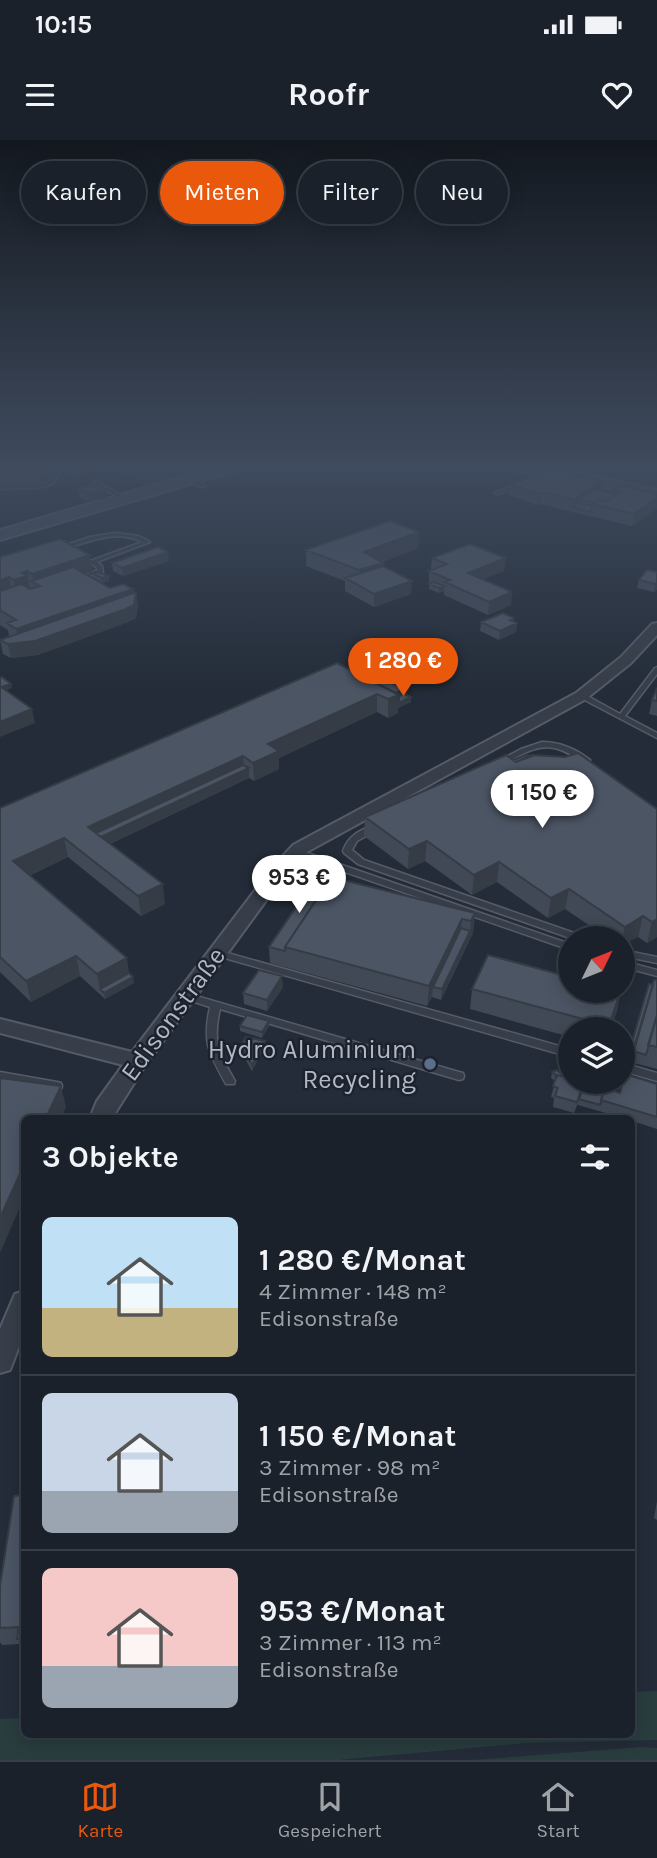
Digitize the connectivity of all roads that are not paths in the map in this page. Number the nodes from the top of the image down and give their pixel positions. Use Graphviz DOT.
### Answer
graph roads {
  1 [pos="89,540"];
  2 [pos="141,540"];
  3 [pos="54,550"];
  4 [pos="63,584"];
  5 [pos="657,626"];
  6 [pos="657,670"];
  7 [pos="581,696"];
  8 [pos="622,716"];
  9 [pos="657,736"];
  10 [pos="590,763"];
  11 [pos="484,770"];
  12 [pos="385,822"];
  13 [pos="296,852"];
  14 [pos="558,931"];
  15 [pos="558,943"];
  16 [pos="217,953"];
  17 [pos="635,955"];
  18 [pos="657,960"];
  19 [pos="635,967"];
  20 [pos="657,973"];
  21 [pos="186,996"];
  22 [pos="216,1004"];
  23 [pos="0,1026"];
  24 [pos="558,1050"];
  25 [pos="137,1061"];
  26 [pos="635,1071"];
  27 [pos="0,1076"];
  28 [pos="459,1076"];
  29 [pos="657,1077"];
  30 [pos="230,1080"];
  31 [pos="57,1086"];
  32 [pos="102,1115"];
  33 [pos="21,1309"];
  34 [pos="0,1361"];
  1 -- 3 [label="lane"];
  2 -- 4 [label="lane"];
  5 -- 7 [label="street, Edisonstraße"];
  6 -- 8 [label="lane"];
  7 -- 8 [label="lane"];
  7 -- 13 [label="street, Edisonstraße"];
  8 -- 9 [label="lane"];
  10 -- 11 [label="lane"];
  12 -- 14 [label="lane"];
  13 -- 15 [label="lane"];
  13 -- 16 [label="street, Edisonstraße"];
  16 -- 21 [label="street, Edisonstraße"];
  16 -- 24 [label="lane"];
  17 -- 18 [label="lane"];
  19 -- 20 [label="lane"];
  21 -- 22 [label="lane"];
  21 -- 25 [label="street, Edisonstraße"];
  22 -- 28 [label="lane"];
  22 -- 30 [label="lane"];
  23 -- 25 [label="street"];
  25 -- 32 [label="street, Edisonstraße"];
  26 -- 29 [label="lane"];
  27 -- 31 [label="lane"];
  33 -- 34 [label="street"];
}
